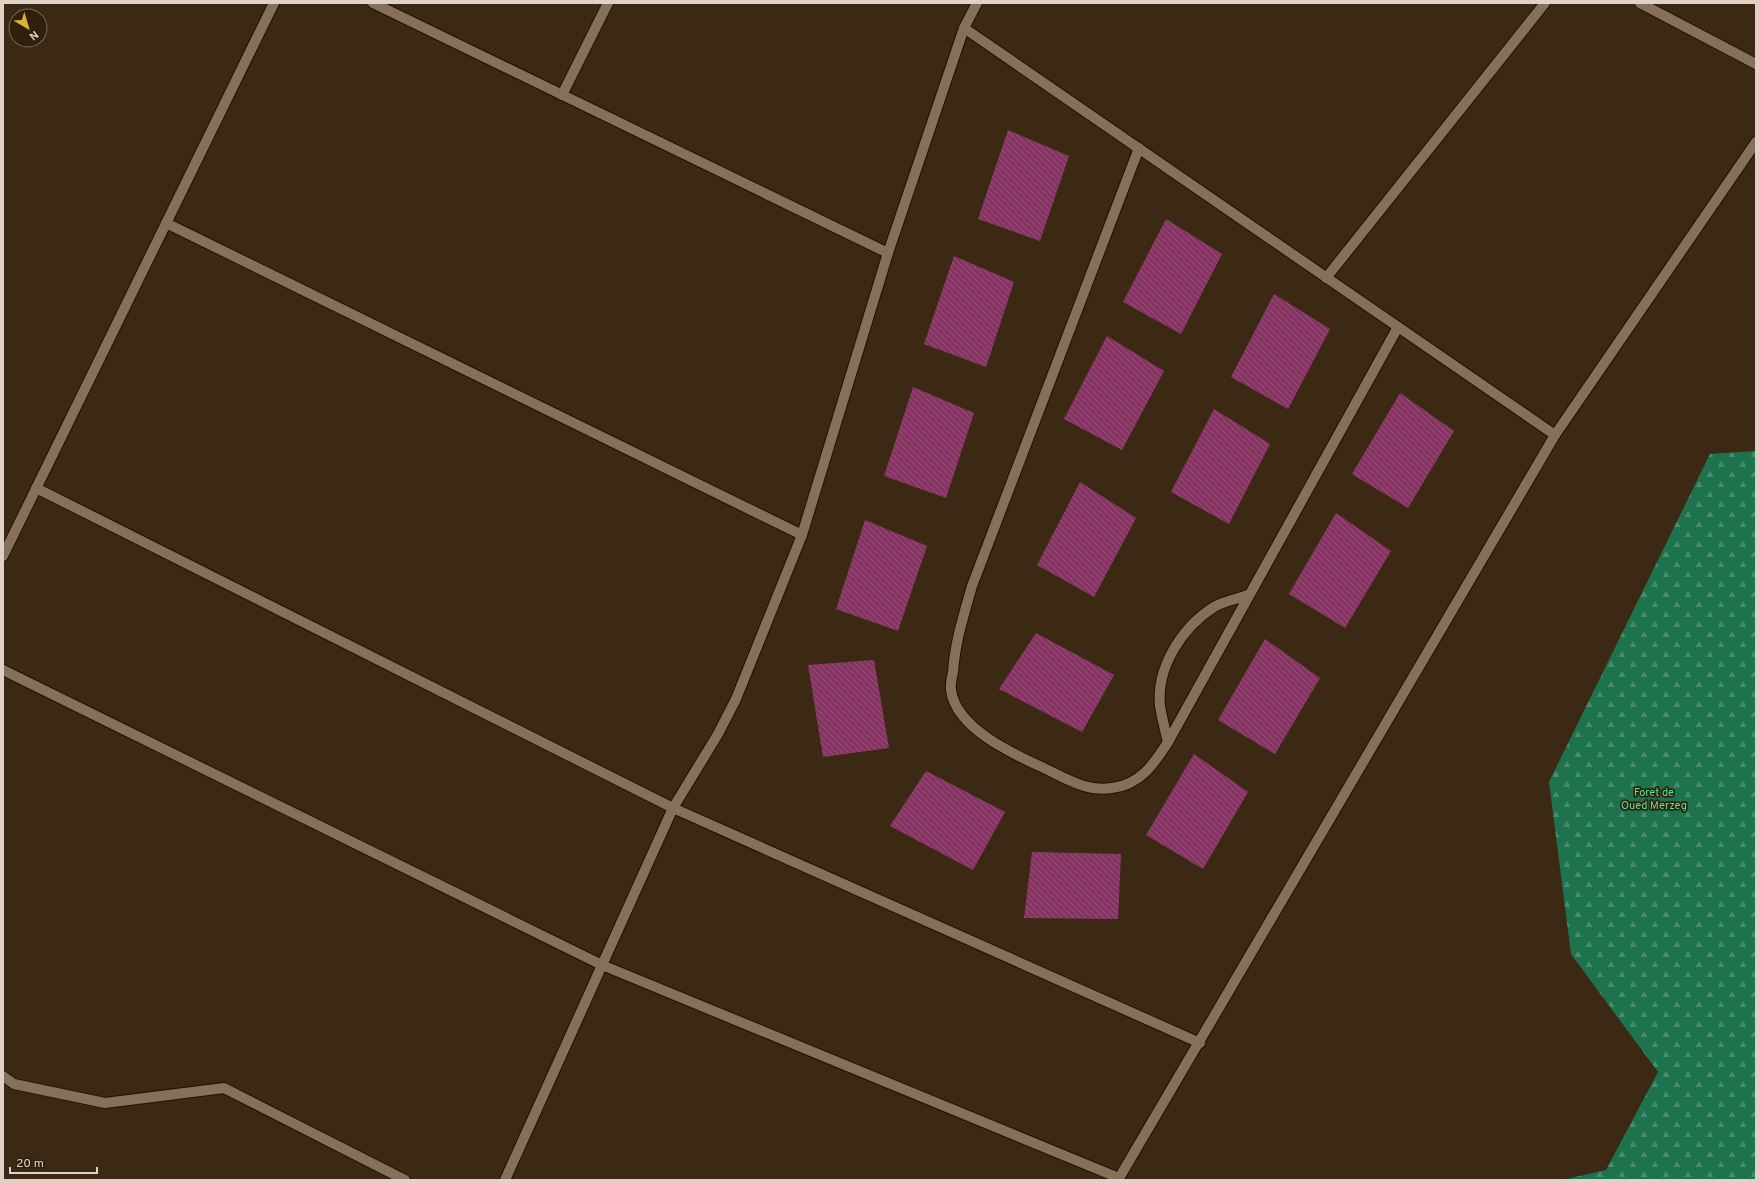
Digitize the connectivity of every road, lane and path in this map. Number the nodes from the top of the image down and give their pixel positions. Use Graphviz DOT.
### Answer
graph roads {
  1 [pos="274,3"];
  2 [pos="373,3"];
  3 [pos="608,3"];
  4 [pos="977,3"];
  5 [pos="1545,3"];
  6 [pos="1640,3"];
  7 [pos="964,28"];
  8 [pos="1756,64"];
  9 [pos="562,95"];
  10 [pos="1756,142"];
  11 [pos="1138,148"];
  12 [pos="166,223"];
  13 [pos="888,253"];
  14 [pos="1326,278"];
  15 [pos="1398,326"];
  16 [pos="1555,435"];
  17 [pos="36,488"];
  18 [pos="802,535"];
  19 [pos="3,556"];
  20 [pos="1248,595"];
  21 [pos="3,670"];
  22 [pos="1168,742"];
  23 [pos="673,808"];
  24 [pos="602,965"];
  25 [pos="1200,1043"];
  26 [pos="3,1076"];
  27 [pos="1118,1179"];
  28 [pos="405,1180"];
  29 [pos="505,1180"];
  1 -- 12 [label="street"];
  2 -- 9 [label="street"];
  3 -- 9 [label="street"];
  4 -- 7 [label="street"];
  5 -- 14 [label="street"];
  6 -- 8 [label="street"];
  7 -- 11 [label="street"];
  7 -- 13 [label="street"];
  9 -- 13 [label="street"];
  10 -- 16 [label="street"];
  11 -- 14 [label="street"];
  11 -- 22 [label="street"];
  12 -- 17 [label="street"];
  12 -- 18 [label="street"];
  13 -- 18 [label="street"];
  14 -- 15 [label="street"];
  15 -- 16 [label="street"];
  15 -- 20 [label="street"];
  16 -- 25 [label="street"];
  17 -- 19 [label="street"];
  17 -- 23 [label="street"];
  18 -- 23 [label="street"];
  20 -- 22 [label="street"];
  20 -- 22 [label="street"];
  21 -- 24 [label="street"];
  23 -- 24 [label="street"];
  23 -- 25 [label="street"];
  24 -- 27 [label="street"];
  24 -- 29 [label="street"];
  25 -- 27 [label="street"];
  26 -- 28 [label="street"];
}
